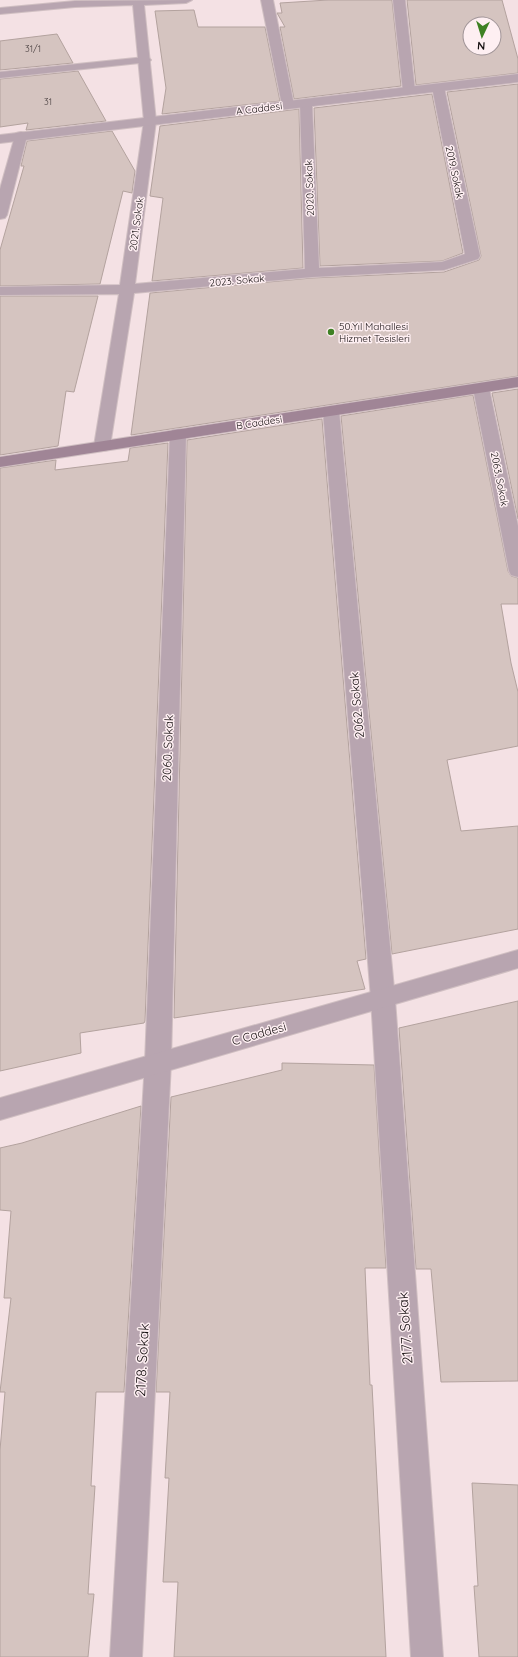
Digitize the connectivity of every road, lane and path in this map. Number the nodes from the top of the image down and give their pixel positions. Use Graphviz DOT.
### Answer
graph roads {
  1 [pos="186,0"];
  2 [pos="267,0"];
  3 [pos="399,0"];
  4 [pos="138,1"];
  5 [pos="0,11"];
  6 [pos="145,60"];
  7 [pos="0,75"];
  8 [pos="518,78"];
  9 [pos="438,87"];
  10 [pos="409,91"];
  11 [pos="306,103"];
  12 [pos="288,105"];
  13 [pos="150,121"];
  14 [pos="21,136"];
  15 [pos="0,139"];
  16 [pos="0,215"];
  17 [pos="472,256"];
  18 [pos="312,273"];
  19 [pos="127,290"];
  20 [pos="0,291"];
  21 [pos="518,382"];
  22 [pos="481,388"];
  23 [pos="331,411"];
  24 [pos="178,434"];
  25 [pos="102,446"];
  26 [pos="0,462"];
  27 [pos="518,570"];
  28 [pos="518,959"];
  29 [pos="383,999"];
  30 [pos="158,1062"];
  31 [pos="0,1109"];
  32 [pos="126,1657"];
  33 [pos="427,1657"];
  1 -- 4 [label="street"];
  2 -- 12 [label="street"];
  3 -- 10 [label="street"];
  4 -- 5 [label="street"];
  4 -- 6 [label="street, 2021. Sokak"];
  6 -- 7 [label="lane"];
  6 -- 13 [label="street, 2021. Sokak"];
  8 -- 9 [label="street, A Caddesi"];
  9 -- 10 [label="street, A Caddesi"];
  9 -- 17 [label="street, 2019. Sokak"];
  10 -- 11 [label="street, A Caddesi"];
  11 -- 12 [label="street, A Caddesi"];
  11 -- 18 [label="street, 2020. Sokak"];
  12 -- 13 [label="street, A Caddesi"];
  13 -- 14 [label="street, A Caddesi"];
  13 -- 19 [label="street, 2021. Sokak"];
  14 -- 15 [label="street, A Caddesi"];
  14 -- 16 [label="street"];
  17 -- 18 [label="street, 2023. Sokak"];
  18 -- 19 [label="street, 2023. Sokak"];
  19 -- 20 [label="street, 2023. Sokak"];
  19 -- 25 [label="street, 2021. Sokak"];
  21 -- 22 [label="main road, B Caddesi"];
  22 -- 23 [label="main road, B Caddesi"];
  22 -- 27 [label="street, 2063. Sokak"];
  23 -- 24 [label="main road, B Caddesi"];
  23 -- 29 [label="street, 2062. Sokak"];
  24 -- 25 [label="main road, B Caddesi"];
  24 -- 30 [label="street, 2060. Sokak"];
  25 -- 26 [label="main road, B Caddesi"];
  28 -- 29 [label="street, C Caddesi"];
  29 -- 30 [label="street, C Caddesi"];
  29 -- 33 [label="street, 2177. Sokak"];
  30 -- 31 [label="street, C Caddesi"];
  30 -- 32 [label="street, 2178. Sokak"];
}
